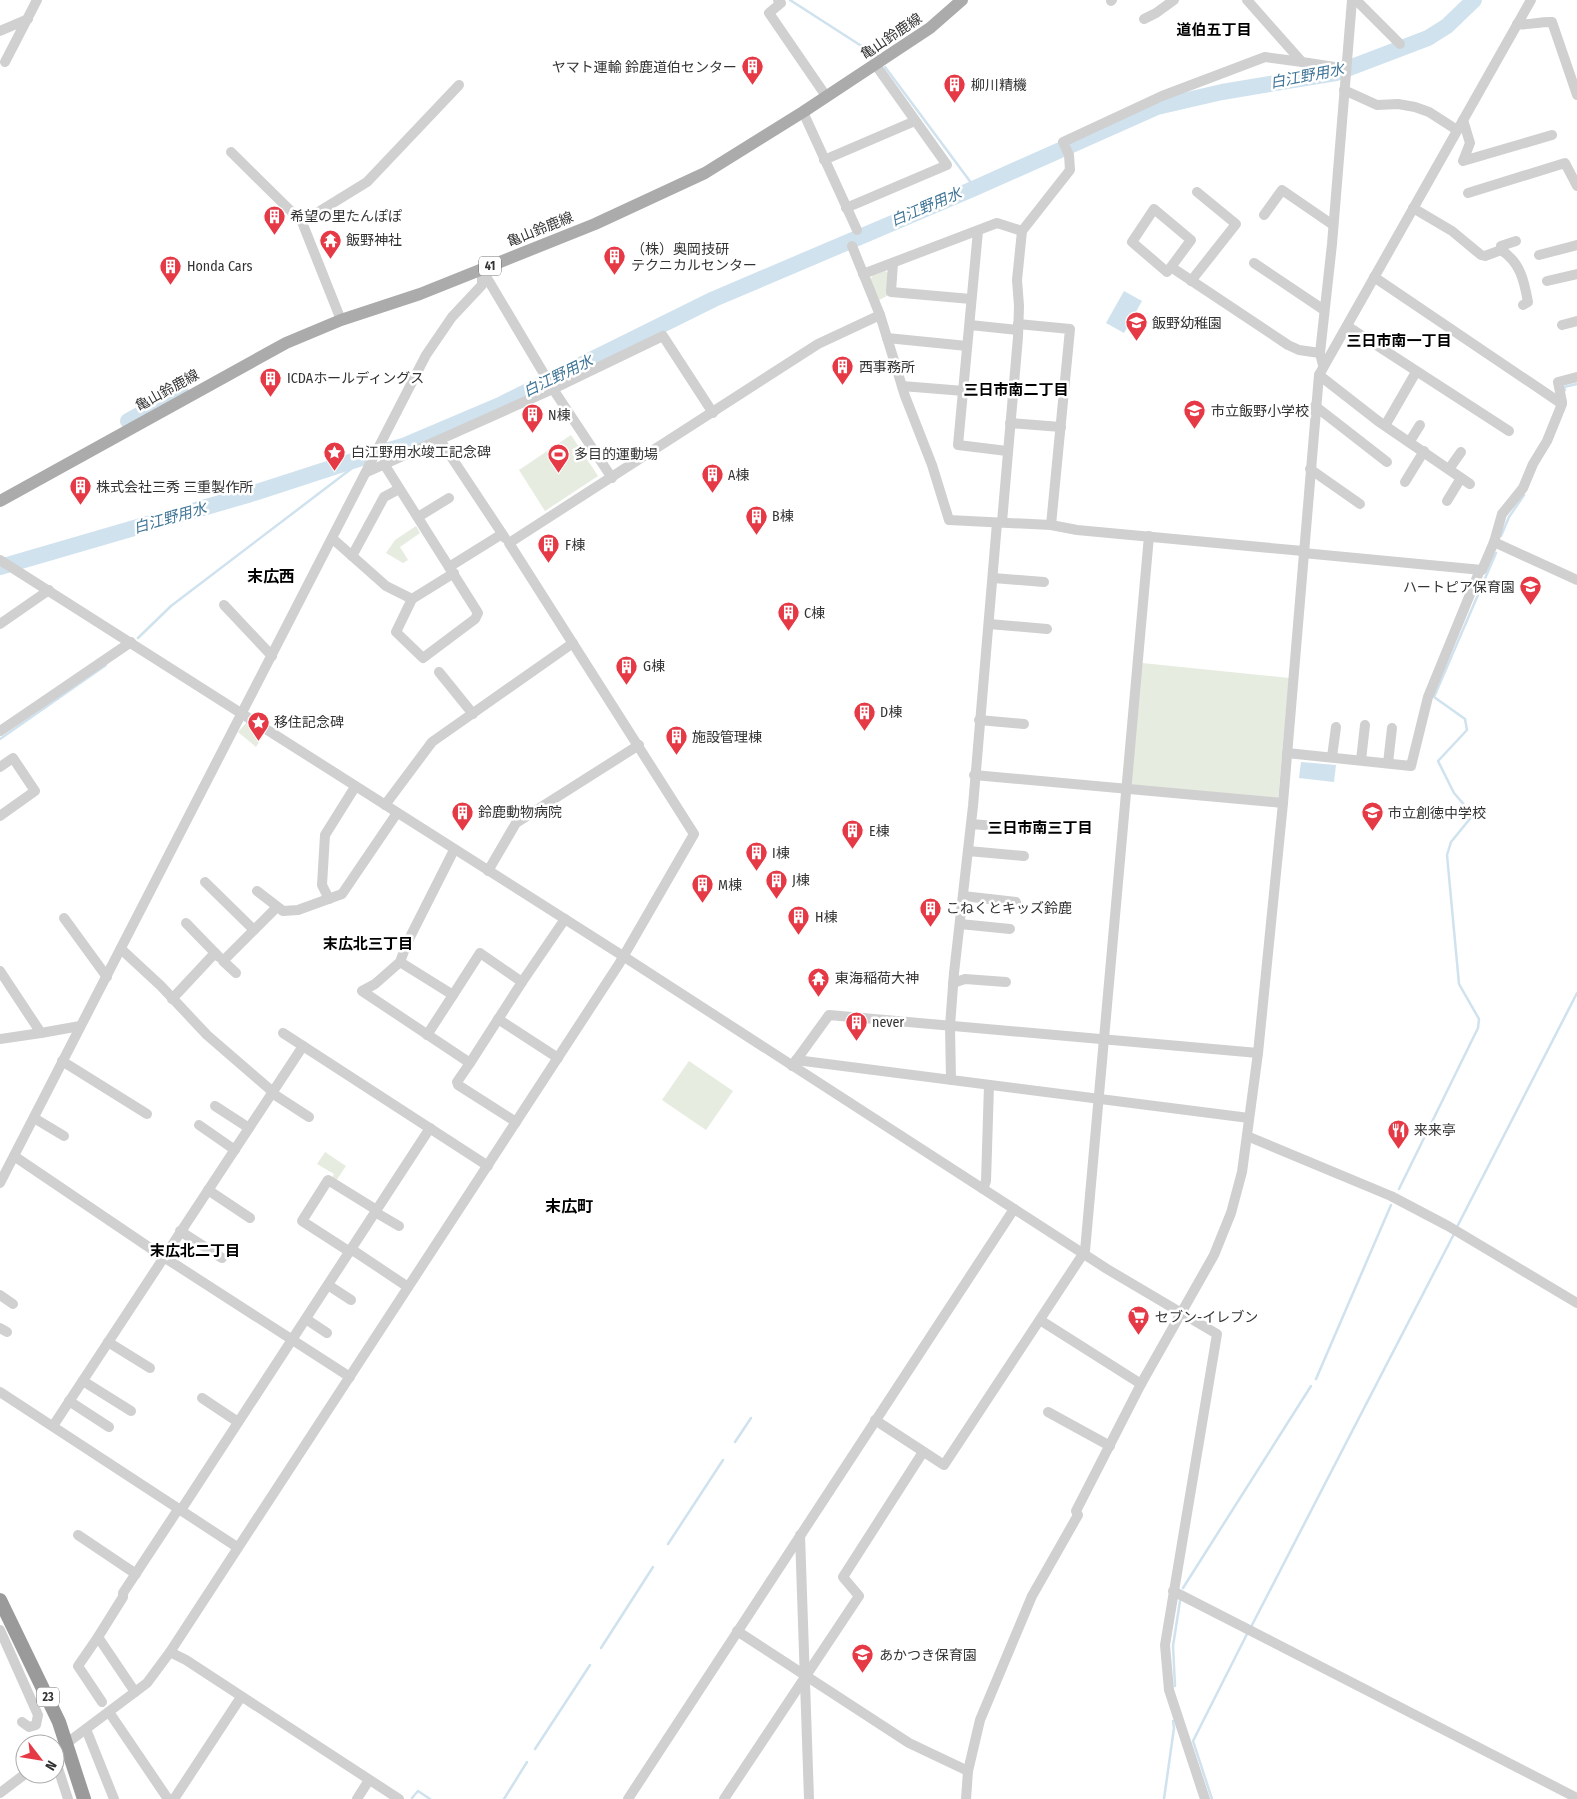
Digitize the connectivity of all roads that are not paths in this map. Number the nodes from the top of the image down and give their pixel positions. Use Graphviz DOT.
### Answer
graph roads {
  1 [pos="37,0"];
  2 [pos="778,0"];
  3 [pos="962,0"];
  4 [pos="1174,0"];
  5 [pos="1247,0"];
  6 [pos="1352,0"];
  7 [pos="1356,0"];
  8 [pos="1531,0"];
  9 [pos="28,19"];
  10 [pos="1144,19"];
  11 [pos="1517,24"];
  12 [pos="0,31"];
  13 [pos="1400,44"];
  14 [pos="5,62"];
  15 [pos="1302,62"];
  16 [pos="876,64"];
  17 [pos="1345,67"];
  18 [pos="460,85"];
  19 [pos="1344,90"];
  20 [pos="1577,95"];
  21 [pos="826,96"];
  22 [pos="803,112"];
  23 [pos="1464,120"];
  24 [pos="915,121"];
  25 [pos="1457,130"];
  26 [pos="1552,135"];
  27 [pos="231,152"];
  28 [pos="824,160"];
  29 [pos="1577,186"];
  30 [pos="1197,192"];
  31 [pos="1468,193"];
  32 [pos="846,208"];
  33 [pos="1412,208"];
  34 [pos="1264,215"];
  35 [pos="302,222"];
  36 [pos="1333,225"];
  37 [pos="857,230"];
  38 [pos="978,231"];
  39 [pos="1022,231"];
  40 [pos="1516,241"];
  41 [pos="1577,245"];
  42 [pos="852,246"];
  43 [pos="1500,250"];
  44 [pos="1539,255"];
  45 [pos="892,263"];
  46 [pos="1254,263"];
  47 [pos="1171,267"];
  48 [pos="482,269"];
  49 [pos="863,274"];
  50 [pos="1577,274"];
  51 [pos="1374,277"];
  52 [pos="1191,281"];
  53 [pos="1548,281"];
  54 [pos="972,299"];
  55 [pos="1523,305"];
  56 [pos="1324,310"];
  57 [pos="880,315"];
  58 [pos="341,320"];
  59 [pos="1577,321"];
  60 [pos="970,325"];
  61 [pos="1562,325"];
  62 [pos="1347,326"];
  63 [pos="1018,327"];
  64 [pos="887,338"];
  65 [pos="968,346"];
  66 [pos="1320,352"];
  67 [pos="1323,365"];
  68 [pos="1416,372"];
  69 [pos="1319,375"];
  70 [pos="1577,377"];
  71 [pos="550,384"];
  72 [pos="902,386"];
  73 [pos="964,391"];
  74 [pos="1562,402"];
  75 [pos="1315,406"];
  76 [pos="713,413"];
  77 [pos="1010,423"];
  78 [pos="1386,424"];
  79 [pos="1420,425"];
  80 [pos="1061,427"];
  81 [pos="1509,432"];
  82 [pos="440,440"];
  83 [pos="1410,441"];
  84 [pos="1007,451"];
  85 [pos="1424,451"];
  86 [pos="1461,452"];
  87 [pos="1387,462"];
  88 [pos="384,464"];
  89 [pos="1310,469"];
  90 [pos="1449,469"];
  91 [pos="367,472"];
  92 [pos="612,478"];
  93 [pos="1461,478"];
  94 [pos="1405,482"];
  95 [pos="1470,484"];
  96 [pos="399,489"];
  97 [pos="449,498"];
  98 [pos="0,501"];
  99 [pos="1446,502"];
  100 [pos="1360,504"];
  101 [pos="418,517"];
  102 [pos="999,523"];
  103 [pos="1051,525"];
  104 [pos="502,534"];
  105 [pos="1150,536"];
  106 [pos="333,539"];
  107 [pos="1494,542"];
  108 [pos="509,544"];
  109 [pos="1303,552"];
  110 [pos="352,556"];
  111 [pos="1,560"];
  112 [pos="452,570"];
  113 [pos="1480,570"];
  114 [pos="993,578"];
  115 [pos="1577,580"];
  116 [pos="1044,582"];
  117 [pos="49,590"];
  118 [pos="412,599"];
  119 [pos="224,606"];
  120 [pos="0,624"];
  121 [pos="989,624"];
  122 [pos="1047,629"];
  123 [pos="131,642"];
  124 [pos="573,643"];
  125 [pos="272,656"];
  126 [pos="439,672"];
  127 [pos="243,713"];
  128 [pos="472,714"];
  129 [pos="979,720"];
  130 [pos="1024,724"];
  131 [pos="1365,725"];
  132 [pos="1336,726"];
  133 [pos="1392,728"];
  134 [pos="0,731"];
  135 [pos="639,745"];
  136 [pos="1287,753"];
  137 [pos="1332,757"];
  138 [pos="1361,760"];
  139 [pos="1388,763"];
  140 [pos="0,767"];
  141 [pos="974,774"];
  142 [pos="355,787"];
  143 [pos="1127,790"];
  144 [pos="1282,803"];
  145 [pos="385,806"];
  146 [pos="397,813"];
  147 [pos="0,816"];
  148 [pos="971,824"];
  149 [pos="1022,828"];
  150 [pos="454,850"];
  151 [pos="968,851"];
  152 [pos="1024,856"];
  153 [pos="488,871"];
  154 [pos="205,882"];
  155 [pos="257,891"];
  156 [pos="963,896"];
  157 [pos="329,899"];
  158 [pos="1016,902"];
  159 [pos="276,908"];
  160 [pos="64,918"];
  161 [pos="565,918"];
  162 [pos="186,924"];
  163 [pos="960,924"];
  164 [pos="1010,928"];
  165 [pos="254,930"];
  166 [pos="121,949"];
  167 [pos="215,952"];
  168 [pos="623,956"];
  169 [pos="223,961"];
  170 [pos="400,962"];
  171 [pos="0,971"];
  172 [pos="236,974"];
  173 [pos="107,977"];
  174 [pos="522,982"];
  175 [pos="1006,982"];
  176 [pos="953,983"];
  177 [pos="453,995"];
  178 [pos="172,999"];
  179 [pos="498,1019"];
  180 [pos="80,1026"];
  181 [pos="950,1026"];
  182 [pos="41,1033"];
  183 [pos="283,1033"];
  184 [pos="427,1035"];
  185 [pos="0,1039"];
  186 [pos="1103,1040"];
  187 [pos="303,1046"];
  188 [pos="1258,1054"];
  189 [pos="558,1058"];
  190 [pos="62,1061"];
  191 [pos="470,1063"];
  192 [pos="794,1063"];
  193 [pos="951,1080"];
  194 [pos="989,1085"];
  195 [pos="273,1093"];
  196 [pos="1098,1098"];
  197 [pos="216,1106"];
  198 [pos="147,1114"];
  199 [pos="309,1117"];
  200 [pos="34,1118"];
  201 [pos="1249,1118"];
  202 [pos="516,1122"];
  203 [pos="199,1125"];
  204 [pos="249,1128"];
  205 [pos="430,1128"];
  206 [pos="64,1136"];
  207 [pos="1248,1136"];
  208 [pos="235,1150"];
  209 [pos="14,1156"];
  210 [pos="488,1166"];
  211 [pos="0,1183"];
  212 [pos="983,1189"];
  213 [pos="208,1190"];
  214 [pos="1014,1209"];
  215 [pos="375,1211"];
  216 [pos="250,1218"];
  217 [pos="399,1226"];
  218 [pos="180,1231"];
  219 [pos="350,1250"];
  220 [pos="1084,1254"];
  221 [pos="164,1256"];
  222 [pos="222,1258"];
  223 [pos="328,1285"];
  224 [pos="408,1287"];
  225 [pos="0,1295"];
  226 [pos="351,1300"];
  227 [pos="1577,1303"];
  228 [pos="13,1304"];
  229 [pos="1182,1313"];
  230 [pos="306,1319"];
  231 [pos="1040,1320"];
  232 [pos="327,1333"];
  233 [pos="292,1340"];
  234 [pos="108,1342"];
  235 [pos="150,1368"];
  236 [pos="350,1377"];
  237 [pos="83,1380"];
  238 [pos="1141,1384"];
  239 [pos="0,1392"];
  240 [pos="202,1398"];
  241 [pos="69,1402"];
  242 [pos="131,1411"];
  243 [pos="1048,1412"];
  244 [pos="875,1420"];
  245 [pos="238,1422"];
  246 [pos="53,1426"];
  247 [pos="109,1427"];
  248 [pos="1110,1446"];
  249 [pos="923,1452"];
  250 [pos="180,1509"];
  251 [pos="78,1535"];
  252 [pos="800,1535"];
  253 [pos="237,1547"];
  254 [pos="136,1574"];
  255 [pos="1173,1591"];
  256 [pos="0,1600"];
  257 [pos="0,1630"];
  258 [pos="737,1631"];
  259 [pos="98,1637"];
  260 [pos="170,1652"];
  261 [pos="805,1675"];
  262 [pos="135,1692"];
  263 [pos="241,1698"];
  264 [pos="102,1702"];
  265 [pos="109,1712"];
  266 [pos="22,1722"];
  267 [pos="86,1729"];
  268 [pos="67,1743"];
  269 [pos="968,1771"];
  270 [pos="369,1780"];
  271 [pos="15,1782"];
  272 [pos="63,1784"];
  273 [pos="0,1793"];
  274 [pos="174,1798"];
  275 [pos="1577,1798"];
  276 [pos="68,1799"];
  277 [pos="84,1799"];
  278 [pos="114,1799"];
  279 [pos="357,1799"];
  280 [pos="399,1799"];
  281 [pos="628,1799"];
  282 [pos="724,1799"];
  283 [pos="808,1799"];
  284 [pos="966,1799"];
  285 [pos="1206,1799"];
  1 -- 9 [label="street"];
  2 -- 21 [label="street"];
  3 -- 16 [label="main road, 亀山鈴鹿線 / 41"];
  4 -- 10 [label="street"];
  5 -- 15 [label="street"];
  6 -- 17 [label="street"];
  7 -- 13 [label="street"];
  8 -- 11 [label="street"];
  9 -- 12 [label="street"];
  9 -- 14 [label="street"];
  11 -- 20 [label="street"];
  11 -- 23 [label="street"];
  15 -- 17 [label="street"];
  15 -- 39 [label="street"];
  16 -- 21 [label="main road, 亀山鈴鹿線 / 41"];
  16 -- 24 [label="street"];
  17 -- 19 [label="street"];
  18 -- 35 [label="street"];
  19 -- 25 [label="street"];
  19 -- 36 [label="street"];
  21 -- 22 [label="main road, 亀山鈴鹿線 / 41"];
  22 -- 28 [label="street"];
  22 -- 48 [label="main road, 亀山鈴鹿線 / 41"];
  23 -- 25 [label="street"];
  23 -- 26 [label="street"];
  24 -- 28 [label="street"];
  24 -- 32 [label="street"];
  25 -- 33 [label="street"];
  27 -- 35 [label="street"];
  28 -- 32 [label="street"];
  29 -- 31 [label="street"];
  30 -- 52 [label="street"];
  32 -- 37 [label="street"];
  33 -- 43 [label="street"];
  33 -- 51 [label="street"];
  34 -- 36 [label="street"];
  35 -- 58 [label="street"];
  36 -- 56 [label="street"];
  38 -- 39 [label="street"];
  38 -- 45 [label="street"];
  38 -- 54 [label="street"];
  39 -- 63 [label="street"];
  40 -- 43 [label="street"];
  41 -- 44 [label="street"];
  42 -- 49 [label="street"];
  43 -- 55 [label="street"];
  45 -- 49 [label="street"];
  45 -- 54 [label="street"];
  46 -- 56 [label="street"];
  47 -- 47 [label="street"];
  47 -- 52 [label="street"];
  48 -- 58 [label="main road, 亀山鈴鹿線 / 41"];
  48 -- 71 [label="street"];
  48 -- 91 [label="street"];
  49 -- 57 [label="street"];
  50 -- 53 [label="street"];
  51 -- 62 [label="street"];
  51 -- 74 [label="street"];
  52 -- 66 [label="street"];
  54 -- 60 [label="street"];
  56 -- 66 [label="street"];
  57 -- 64 [label="street"];
  57 -- 76 [label="street"];
  58 -- 98 [label="main road, 亀山鈴鹿線 / 41"];
  59 -- 61 [label="street"];
  60 -- 63 [label="street"];
  60 -- 65 [label="street"];
  62 -- 67 [label="street"];
  62 -- 68 [label="street"];
  63 -- 77 [label="street"];
  63 -- 80 [label="street"];
  64 -- 65 [label="street"];
  64 -- 72 [label="street"];
  65 -- 73 [label="street"];
  66 -- 67 [label="street"];
  67 -- 69 [label="street"];
  68 -- 78 [label="street"];
  68 -- 81 [label="street"];
  69 -- 75 [label="street"];
  69 -- 78 [label="street"];
  70 -- 74 [label="street"];
  71 -- 76 [label="street"];
  71 -- 82 [label="street"];
  71 -- 92 [label="street"];
  72 -- 73 [label="street"];
  72 -- 102 [label="street"];
  73 -- 84 [label="street"];
  74 -- 107 [label="street"];
  75 -- 87 [label="street"];
  75 -- 89 [label="street"];
  76 -- 92 [label="street"];
  77 -- 80 [label="street"];
  77 -- 84 [label="street"];
  78 -- 83 [label="street"];
  79 -- 83 [label="street"];
  80 -- 103 [label="street"];
  82 -- 88 [label="street"];
  82 -- 104 [label="street"];
  83 -- 85 [label="street"];
  84 -- 102 [label="street"];
  85 -- 90 [label="street"];
  85 -- 94 [label="street"];
  86 -- 90 [label="street"];
  88 -- 91 [label="street"];
  88 -- 96 [label="street"];
  89 -- 100 [label="street"];
  89 -- 109 [label="street"];
  90 -- 93 [label="street"];
  91 -- 106 [label="street"];
  92 -- 108 [label="street"];
  93 -- 95 [label="street"];
  93 -- 99 [label="street"];
  96 -- 101 [label="street"];
  96 -- 110 [label="street"];
  97 -- 101 [label="street"];
  101 -- 112 [label="street"];
  102 -- 103 [label="street"];
  102 -- 114 [label="street"];
  103 -- 105 [label="street"];
  104 -- 108 [label="street"];
  104 -- 112 [label="street"];
  105 -- 109 [label="street"];
  105 -- 143 [label="street"];
  106 -- 110 [label="street"];
  106 -- 125 [label="street"];
  107 -- 113 [label="street"];
  107 -- 115 [label="street"];
  108 -- 124 [label="street"];
  109 -- 113 [label="street"];
  109 -- 136 [label="street"];
  110 -- 118 [label="street"];
  111 -- 117 [label="street"];
  112 -- 118 [label="street"];
  112 -- 118 [label="street"];
  113 -- 139 [label="street"];
  114 -- 116 [label="street"];
  114 -- 121 [label="street"];
  117 -- 120 [label="street"];
  117 -- 123 [label="street"];
  119 -- 125 [label="street"];
  121 -- 122 [label="street"];
  121 -- 129 [label="street"];
  123 -- 127 [label="street"];
  123 -- 134 [label="street"];
  124 -- 128 [label="street"];
  124 -- 135 [label="street"];
  125 -- 127 [label="street"];
  126 -- 128 [label="street"];
  127 -- 142 [label="street"];
  127 -- 166 [label="street"];
  128 -- 145 [label="street"];
  129 -- 130 [label="street"];
  129 -- 141 [label="street"];
  131 -- 138 [label="street"];
  132 -- 137 [label="street"];
  133 -- 139 [label="street"];
  135 -- 153 [label="street"];
  135 -- 168 [label="street"];
  136 -- 137 [label="street"];
  136 -- 144 [label="street"];
  137 -- 138 [label="street"];
  138 -- 139 [label="street"];
  140 -- 147 [label="street"];
  141 -- 143 [label="street"];
  141 -- 148 [label="street"];
  142 -- 145 [label="street"];
  142 -- 157 [label="street"];
  143 -- 144 [label="street"];
  143 -- 186 [label="street"];
  144 -- 188 [label="street"];
  145 -- 146 [label="street"];
  146 -- 150 [label="street"];
  146 -- 157 [label="street"];
  148 -- 149 [label="street"];
  148 -- 151 [label="street"];
  150 -- 153 [label="street"];
  150 -- 170 [label="street"];
  151 -- 152 [label="street"];
  151 -- 156 [label="street"];
  153 -- 161 [label="street"];
  154 -- 165 [label="street"];
  155 -- 159 [label="street"];
  156 -- 158 [label="street"];
  156 -- 163 [label="street"];
  157 -- 159 [label="street"];
  159 -- 165 [label="street"];
  160 -- 173 [label="street"];
  161 -- 168 [label="street"];
  161 -- 174 [label="street"];
  162 -- 167 [label="street"];
  163 -- 164 [label="street"];
  163 -- 176 [label="street"];
  165 -- 169 [label="street"];
  166 -- 173 [label="street"];
  166 -- 178 [label="street"];
  167 -- 169 [label="street"];
  167 -- 178 [label="street"];
  168 -- 189 [label="street"];
  168 -- 192 [label="street"];
  169 -- 172 [label="street"];
  170 -- 177 [label="street"];
  170 -- 184 [label="street"];
  171 -- 182 [label="street"];
  173 -- 180 [label="street"];
  174 -- 177 [label="street"];
  174 -- 179 [label="street"];
  175 -- 176 [label="street"];
  176 -- 181 [label="street"];
  177 -- 184 [label="street"];
  178 -- 195 [label="street"];
  179 -- 189 [label="street"];
  179 -- 191 [label="street"];
  180 -- 182 [label="street"];
  180 -- 190 [label="street"];
  181 -- 186 [label="street"];
  181 -- 192 [label="street"];
  181 -- 193 [label="street"];
  182 -- 185 [label="street"];
  183 -- 187 [label="street"];
  184 -- 191 [label="street"];
  186 -- 188 [label="street"];
  186 -- 196 [label="street"];
  187 -- 195 [label="street"];
  187 -- 205 [label="street"];
  188 -- 201 [label="street"];
  189 -- 202 [label="street"];
  190 -- 198 [label="street"];
  190 -- 200 [label="street"];
  191 -- 202 [label="street"];
  192 -- 193 [label="street"];
  192 -- 212 [label="street"];
  193 -- 194 [label="street"];
  194 -- 196 [label="street"];
  194 -- 212 [label="street"];
  195 -- 199 [label="street"];
  195 -- 204 [label="street"];
  196 -- 201 [label="street"];
  196 -- 220 [label="street"];
  197 -- 204 [label="street"];
  200 -- 206 [label="street"];
  200 -- 209 [label="street"];
  201 -- 207 [label="street"];
  202 -- 210 [label="street"];
  203 -- 208 [label="street"];
  204 -- 208 [label="street"];
  205 -- 210 [label="street"];
  205 -- 215 [label="street"];
  207 -- 227 [label="street"];
  207 -- 229 [label="street"];
  208 -- 213 [label="street"];
  209 -- 211 [label="street"];
  209 -- 221 [label="street"];
  210 -- 224 [label="street"];
  212 -- 214 [label="street"];
  213 -- 216 [label="street"];
  213 -- 218 [label="street"];
  214 -- 220 [label="street"];
  214 -- 244 [label="street"];
  215 -- 217 [label="street"];
  215 -- 219 [label="street"];
  215 -- 219 [label="street"];
  218 -- 221 [label="street"];
  218 -- 222 [label="street"];
  219 -- 223 [label="street"];
  219 -- 224 [label="street"];
  220 -- 229 [label="street"];
  220 -- 231 [label="street"];
  221 -- 233 [label="street"];
  221 -- 234 [label="street"];
  223 -- 226 [label="street"];
  223 -- 230 [label="street"];
  224 -- 236 [label="street"];
  225 -- 228 [label="street"];
  229 -- 238 [label="street"];
  229 -- 255 [label="street"];
  230 -- 232 [label="street"];
  230 -- 233 [label="street"];
  231 -- 238 [label="street"];
  231 -- 249 [label="street"];
  233 -- 236 [label="street"];
  233 -- 245 [label="street"];
  234 -- 235 [label="street"];
  234 -- 237 [label="street"];
  236 -- 253 [label="street"];
  237 -- 241 [label="street"];
  237 -- 242 [label="street"];
  238 -- 248 [label="street"];
  239 -- 246 [label="street"];
  240 -- 245 [label="street"];
  241 -- 246 [label="street"];
  241 -- 247 [label="street"];
  243 -- 248 [label="street"];
  244 -- 249 [label="street"];
  244 -- 252 [label="street"];
  245 -- 250 [label="street"];
  246 -- 250 [label="street"];
  248 -- 269 [label="street"];
  249 -- 261 [label="street"];
  250 -- 253 [label="street"];
  250 -- 254 [label="street"];
  251 -- 254 [label="street"];
  252 -- 258 [label="street"];
  252 -- 261 [label="street"];
  253 -- 260 [label="street"];
  254 -- 259 [label="street"];
  255 -- 275 [label="street"];
  255 -- 285 [label="street"];
  256 -- 268 [label="highway, 23"];
  257 -- 266 [label="street"];
  258 -- 261 [label="street"];
  258 -- 281 [label="street"];
  259 -- 262 [label="street"];
  259 -- 264 [label="street"];
  260 -- 262 [label="street"];
  260 -- 263 [label="street"];
  261 -- 269 [label="street"];
  261 -- 282 [label="street"];
  261 -- 283 [label="street"];
  262 -- 265 [label="street"];
  263 -- 270 [label="street"];
  263 -- 274 [label="street"];
  265 -- 267 [label="street"];
  265 -- 274 [label="street"];
  267 -- 268 [label="street"];
  267 -- 278 [label="street"];
  268 -- 277 [label="highway, 23"];
  269 -- 284 [label="street"];
  270 -- 279 [label="street"];
  270 -- 280 [label="street"];
  271 -- 273 [label="street"];
  272 -- 276 [label="street"];
}
